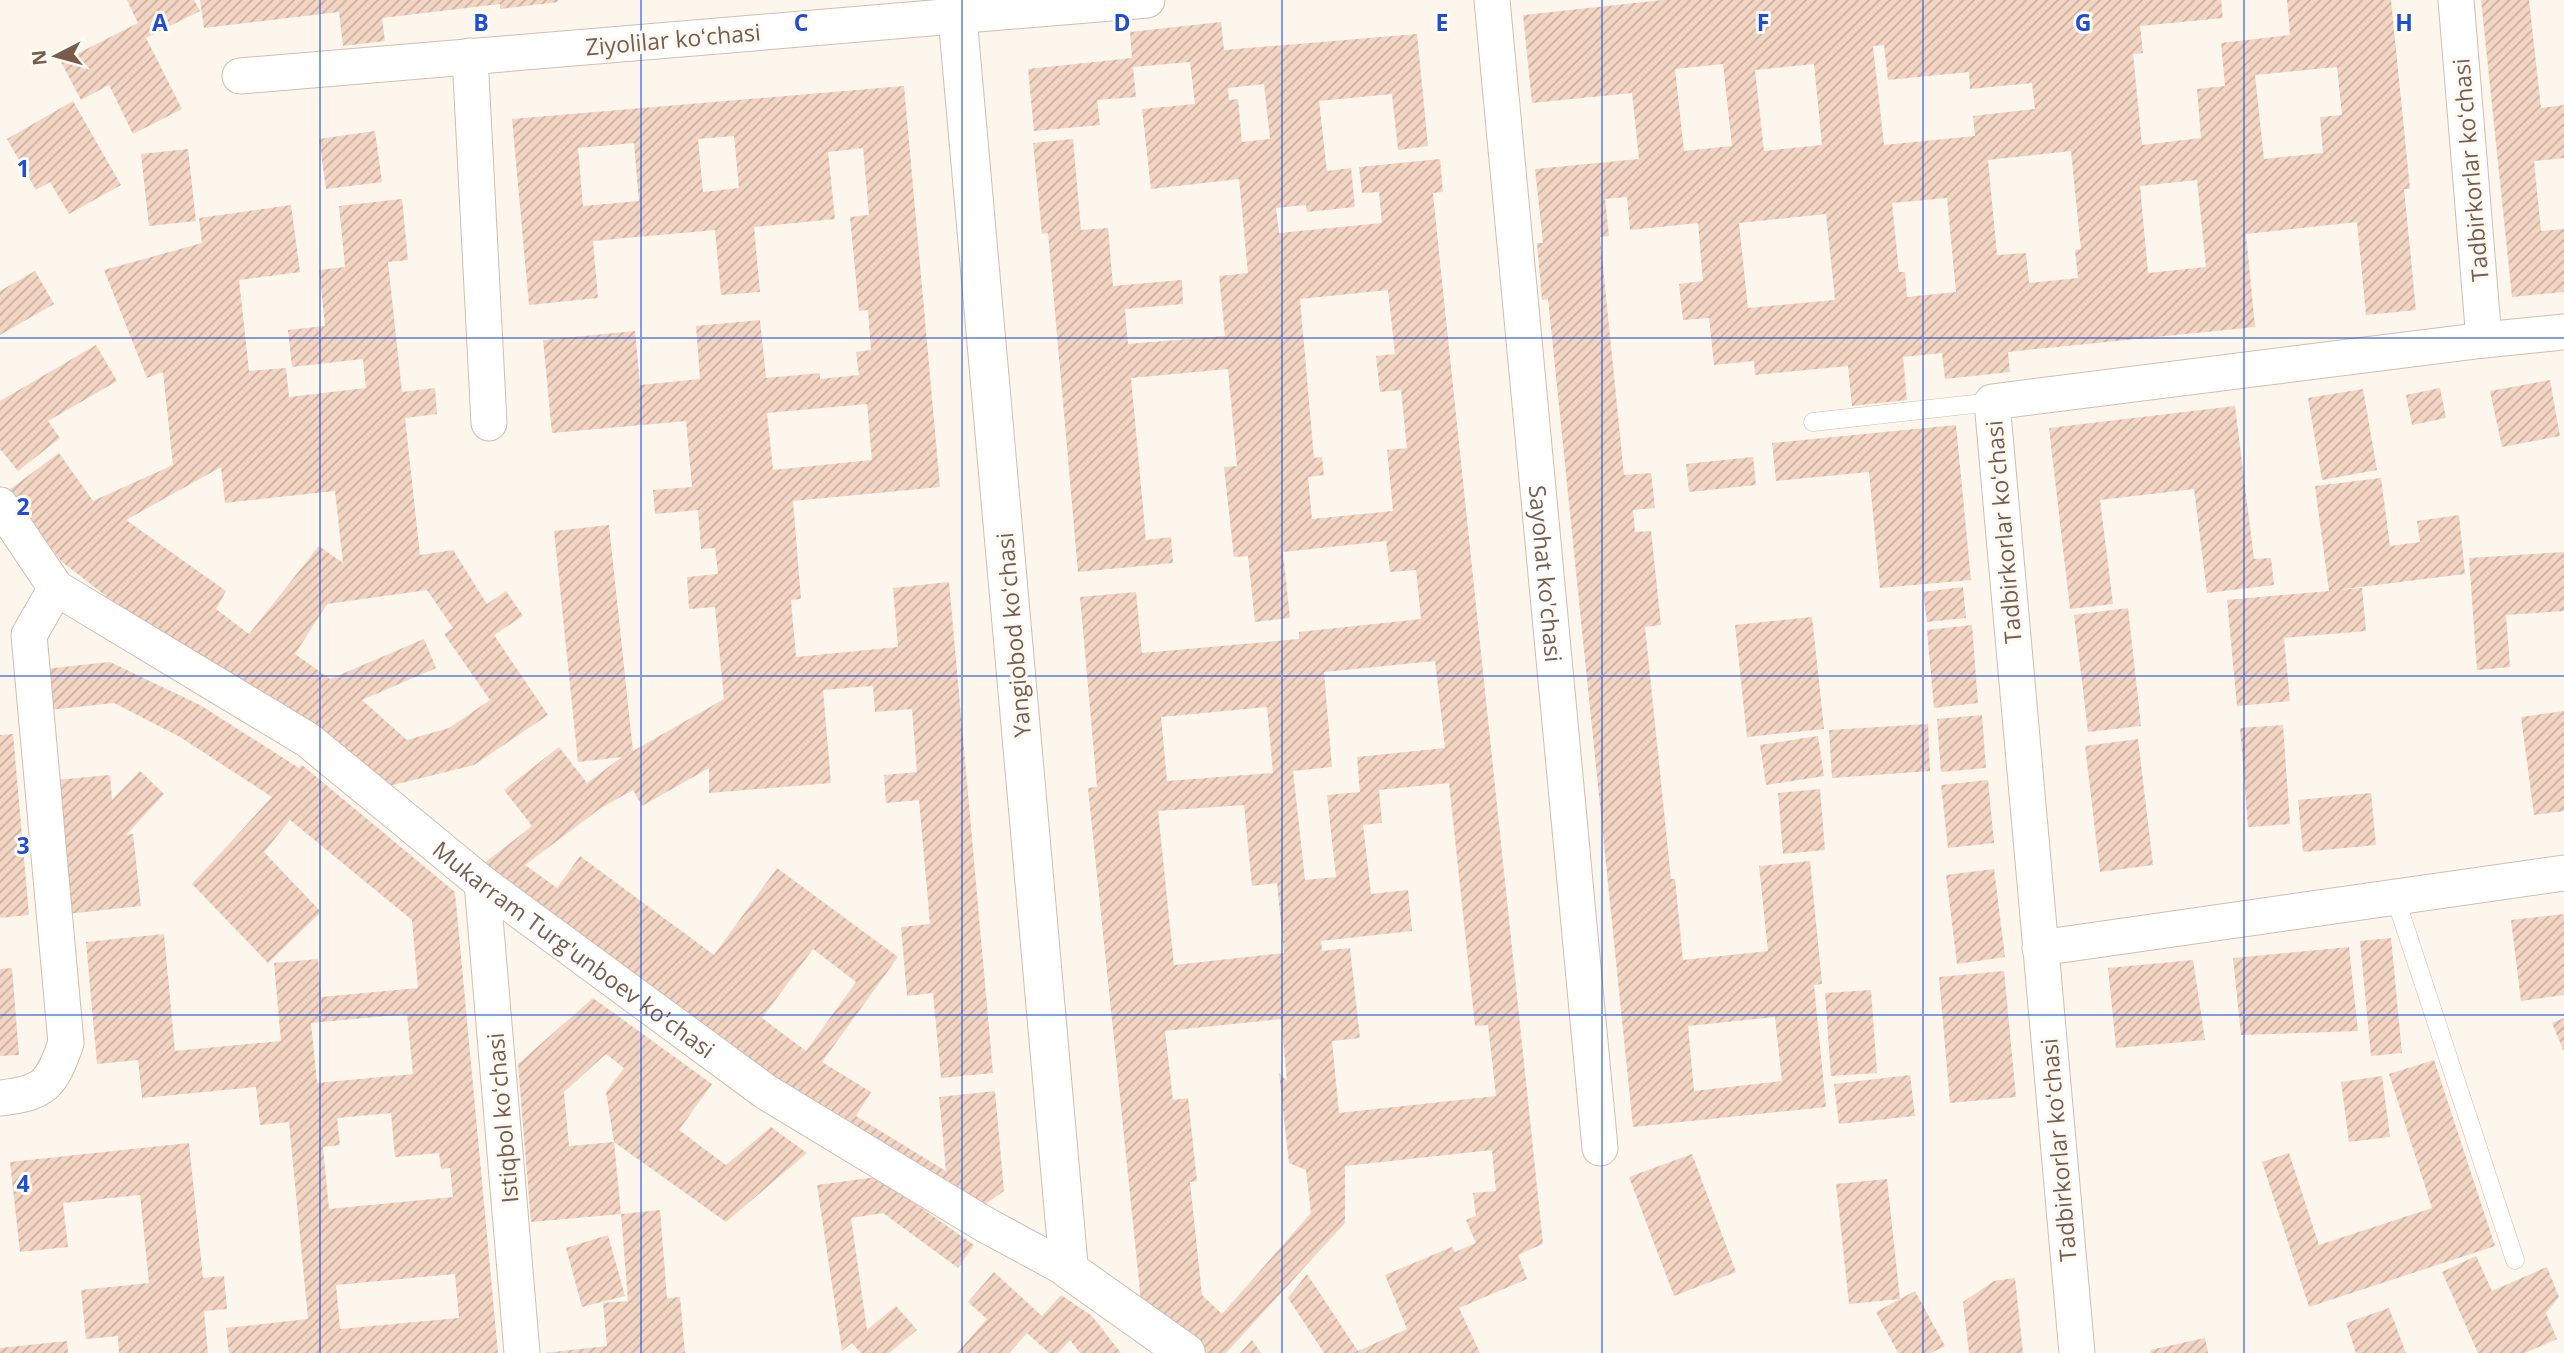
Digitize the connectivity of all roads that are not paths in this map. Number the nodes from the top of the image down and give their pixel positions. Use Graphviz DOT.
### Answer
graph roads {
  1 [pos="1147,0"];
  2 [pos="1492,0"];
  3 [pos="2456,0"];
  4 [pos="956,7"];
  5 [pos="470,57"];
  6 [pos="240,76"];
  7 [pos="2564,332"];
  8 [pos="2484,340"];
  9 [pos="1992,402"];
  10 [pos="1813,422"];
  11 [pos="489,423"];
  12 [pos="0,505"];
  13 [pos="56,588"];
  14 [pos="15,636"];
  15 [pos="2564,873"];
  16 [pos="482,883"];
  17 [pos="2395,897"];
  18 [pos="2040,948"];
  19 [pos="0,1098"];
  20 [pos="1600,1148"];
  21 [pos="2515,1260"];
  22 [pos="1069,1270"];
  23 [pos="522,1353"];
  24 [pos="1186,1353"];
  25 [pos="2077,1353"];
  1 -- 4 [label="street, Ziyolilar koʻchasi"];
  2 -- 20 [label="street, Sayohat ko'chasi"];
  3 -- 8 [label="street, Tadbirkorlar koʻchasi"];
  4 -- 5 [label="street, Ziyolilar koʻchasi"];
  4 -- 22 [label="street, Yangiobod koʻchasi"];
  5 -- 6 [label="street, Ziyolilar koʻchasi"];
  5 -- 11 [label="street"];
  7 -- 8 [label="street, Tadbirkorlar koʻchasi"];
  8 -- 9 [label="street, Tadbirkorlar koʻchasi"];
  9 -- 10 [label="lane"];
  9 -- 18 [label="street, Tadbirkorlar koʻchasi"];
  12 -- 13 [label="street, Mukarram Turg'unboev ko'chasi"];
  13 -- 14 [label="street"];
  13 -- 16 [label="street, Mukarram Turg'unboev ko'chasi"];
  14 -- 19 [label="street"];
  15 -- 17 [label="street"];
  16 -- 22 [label="street, Mukarram Turg'unboev ko'chasi"];
  16 -- 23 [label="street, Istiqbol koʻchasi"];
  17 -- 18 [label="street"];
  17 -- 21 [label="lane"];
  18 -- 25 [label="street, Tadbirkorlar koʻchasi"];
  22 -- 24 [label="street, Mukarram Turg'unboev ko'chasi"];
}
